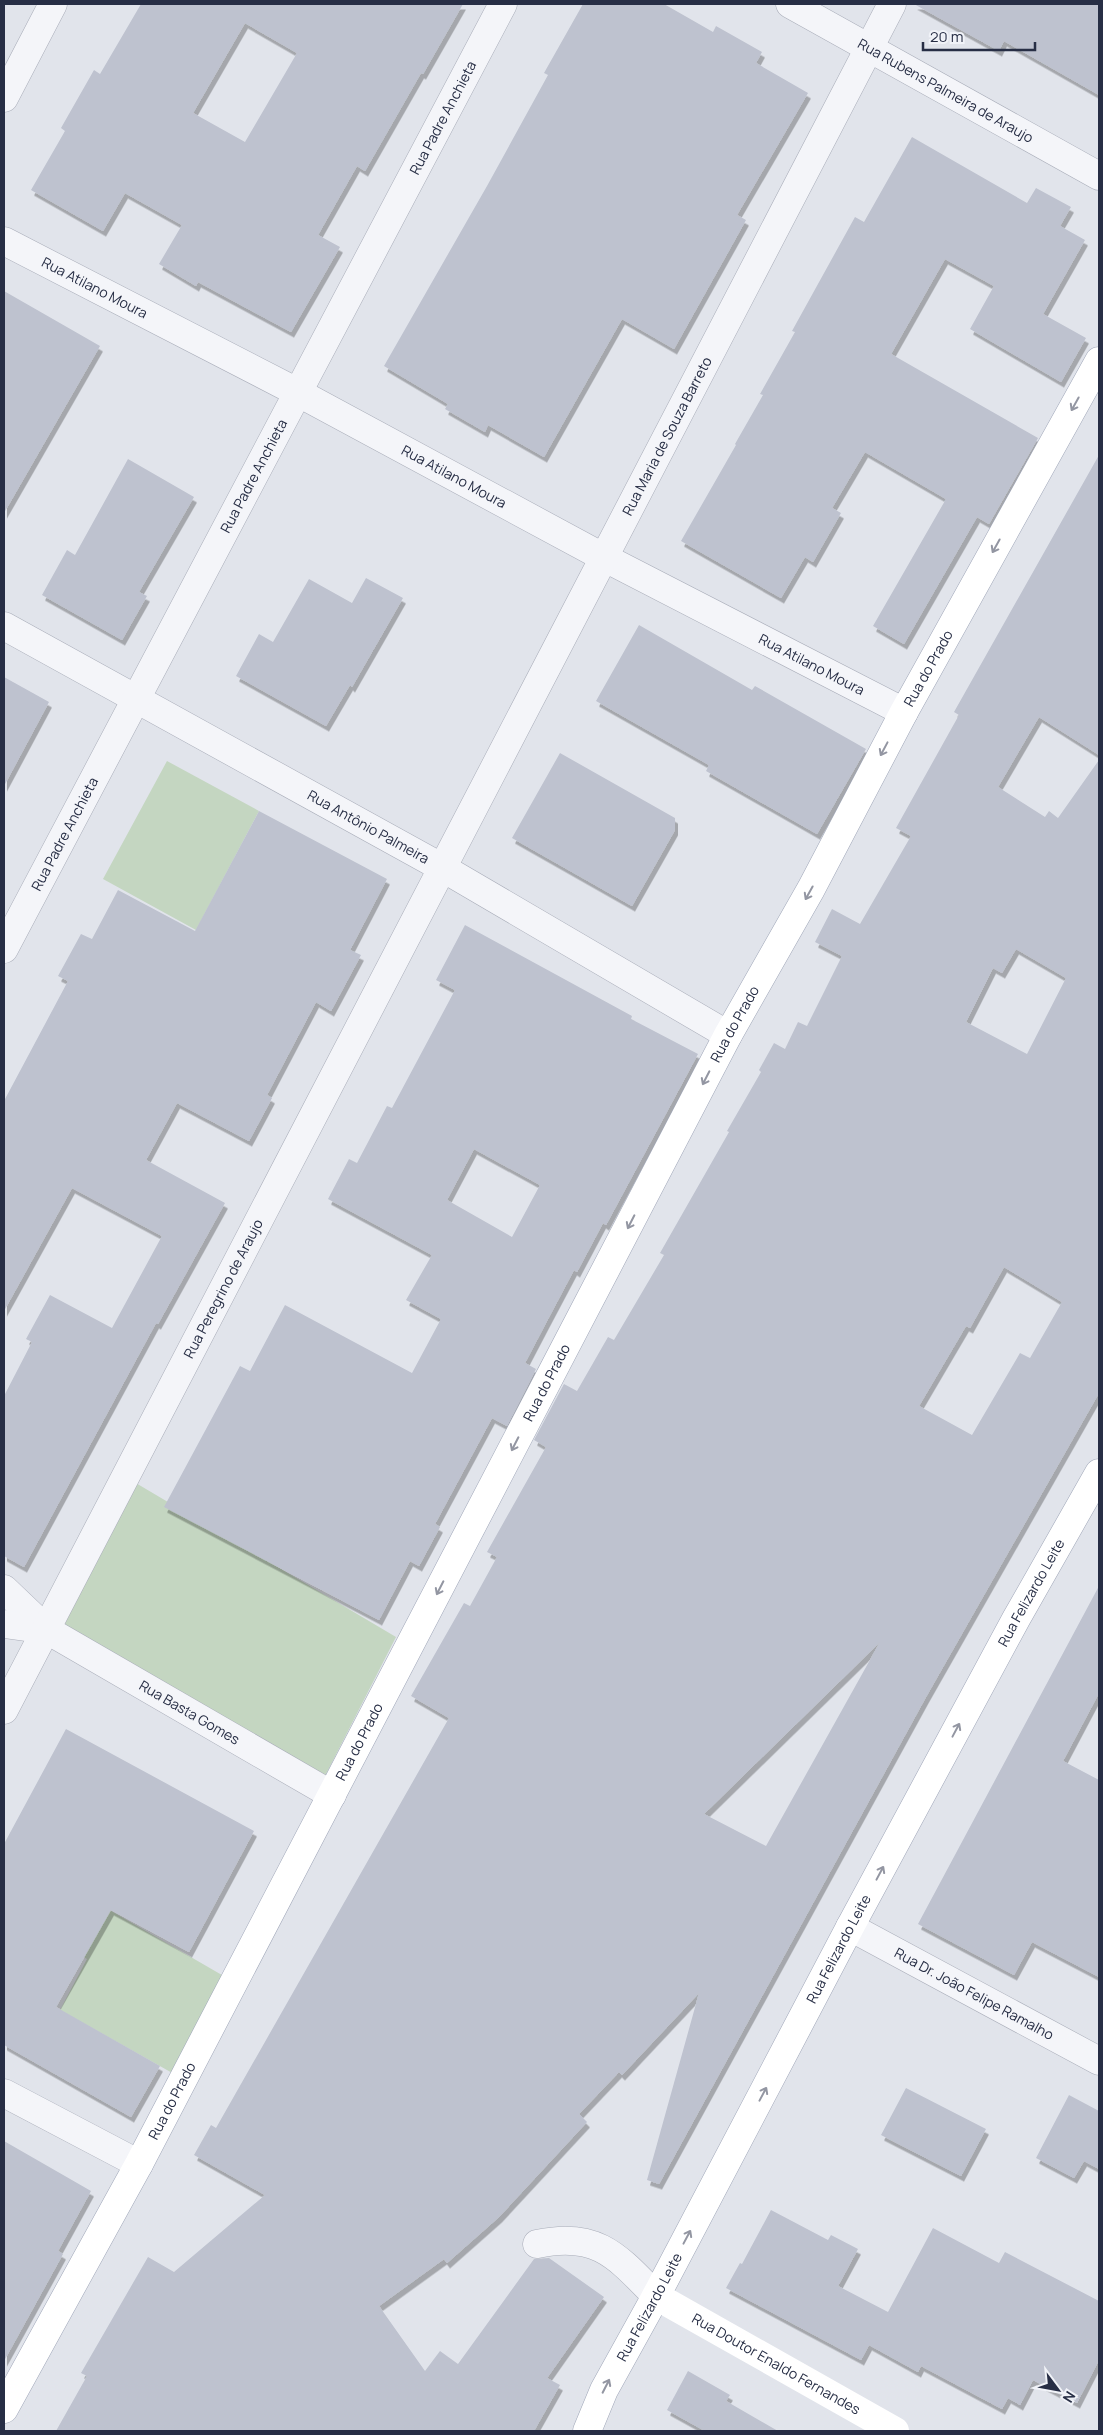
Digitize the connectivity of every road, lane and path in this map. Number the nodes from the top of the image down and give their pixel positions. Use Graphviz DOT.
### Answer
graph roads {
  1 [pos="53,4"];
  2 [pos="504,4"];
  3 [pos="790,4"];
  4 [pos="892,4"];
  5 [pos="869,48"];
  6 [pos="4,98"];
  7 [pos="1099,176"];
  8 [pos="4,241"];
  9 [pos="1099,361"];
  10 [pos="297,392"];
  11 [pos="603,557"];
  12 [pos="4,626"];
  13 [pos="135,697"];
  14 [pos="904,712"];
  15 [pos="441,867"];
  16 [pos="4,949"];
  17 [pos="728,1035"];
  18 [pos="1099,1472"];
  19 [pos="4,1589"];
  20 [pos="4,1624"];
  21 [pos="47,1630"];
  22 [pos="4,1710"];
  23 [pos="332,1795"];
  24 [pos="850,1927"];
  25 [pos="1099,2061"];
  26 [pos="4,2093"];
  27 [pos="139,2164"];
  28 [pos="537,2244"];
  29 [pos="656,2296"];
  30 [pos="4,2409"];
  31 [pos="587,2431"];
  32 [pos="896,2431"];
  1 -- 6 [label="street"];
  2 -- 10 [label="street, Rua Padre Anchieta"];
  3 -- 5 [label="street, Rua Rubens Palmeira de Araujo"];
  4 -- 5 [label="street, Rua Maria de Souza Barreto"];
  5 -- 7 [label="street, Rua Rubens Palmeira de Araujo"];
  5 -- 11 [label="street, Rua Maria de Souza Barreto"];
  8 -- 10 [label="street, Rua Atilano Moura"];
  9 -- 14 [label="main road, Rua do Prado, one-way"];
  10 -- 11 [label="street, Rua Atilano Moura"];
  10 -- 13 [label="street, Rua Padre Anchieta"];
  11 -- 14 [label="street, Rua Atilano Moura"];
  11 -- 15 [label="street, Rua Maria de Souza Barreto"];
  12 -- 13 [label="street, Rua Antônio Palmeira"];
  13 -- 15 [label="street, Rua Antônio Palmeira"];
  13 -- 16 [label="street, Rua Padre Anchieta"];
  14 -- 17 [label="main road, Rua do Prado, one-way"];
  15 -- 17 [label="street, Rua Antônio Palmeira"];
  15 -- 21 [label="street, Rua Peregrino de Araujo"];
  17 -- 23 [label="main road, Rua do Prado, one-way"];
  24 -- 18 [label="main road, Rua Felizardo Leite, one-way"];
  19 -- 21 [label="street, Rua Basta Gomes"];
  20 -- 21 [label="street, Rua Basta Gomes"];
  21 -- 22 [label="street, Rua Peregrino de Araujo"];
  21 -- 23 [label="street, Rua Basta Gomes"];
  23 -- 27 [label="main road, Rua do Prado"];
  24 -- 25 [label="street, Rua Dr. João Felipe Ramalho"];
  29 -- 24 [label="main road, Rua Felizardo Leite, one-way"];
  26 -- 27 [label="street"];
  27 -- 30 [label="main road, Rua do Prado"];
  28 -- 29 [label="street"];
  31 -- 29 [label="main road, Rua Felizardo Leite, one-way"];
  29 -- 32 [label="main road, Rua Doutor Enaldo Fernandes"];
}
